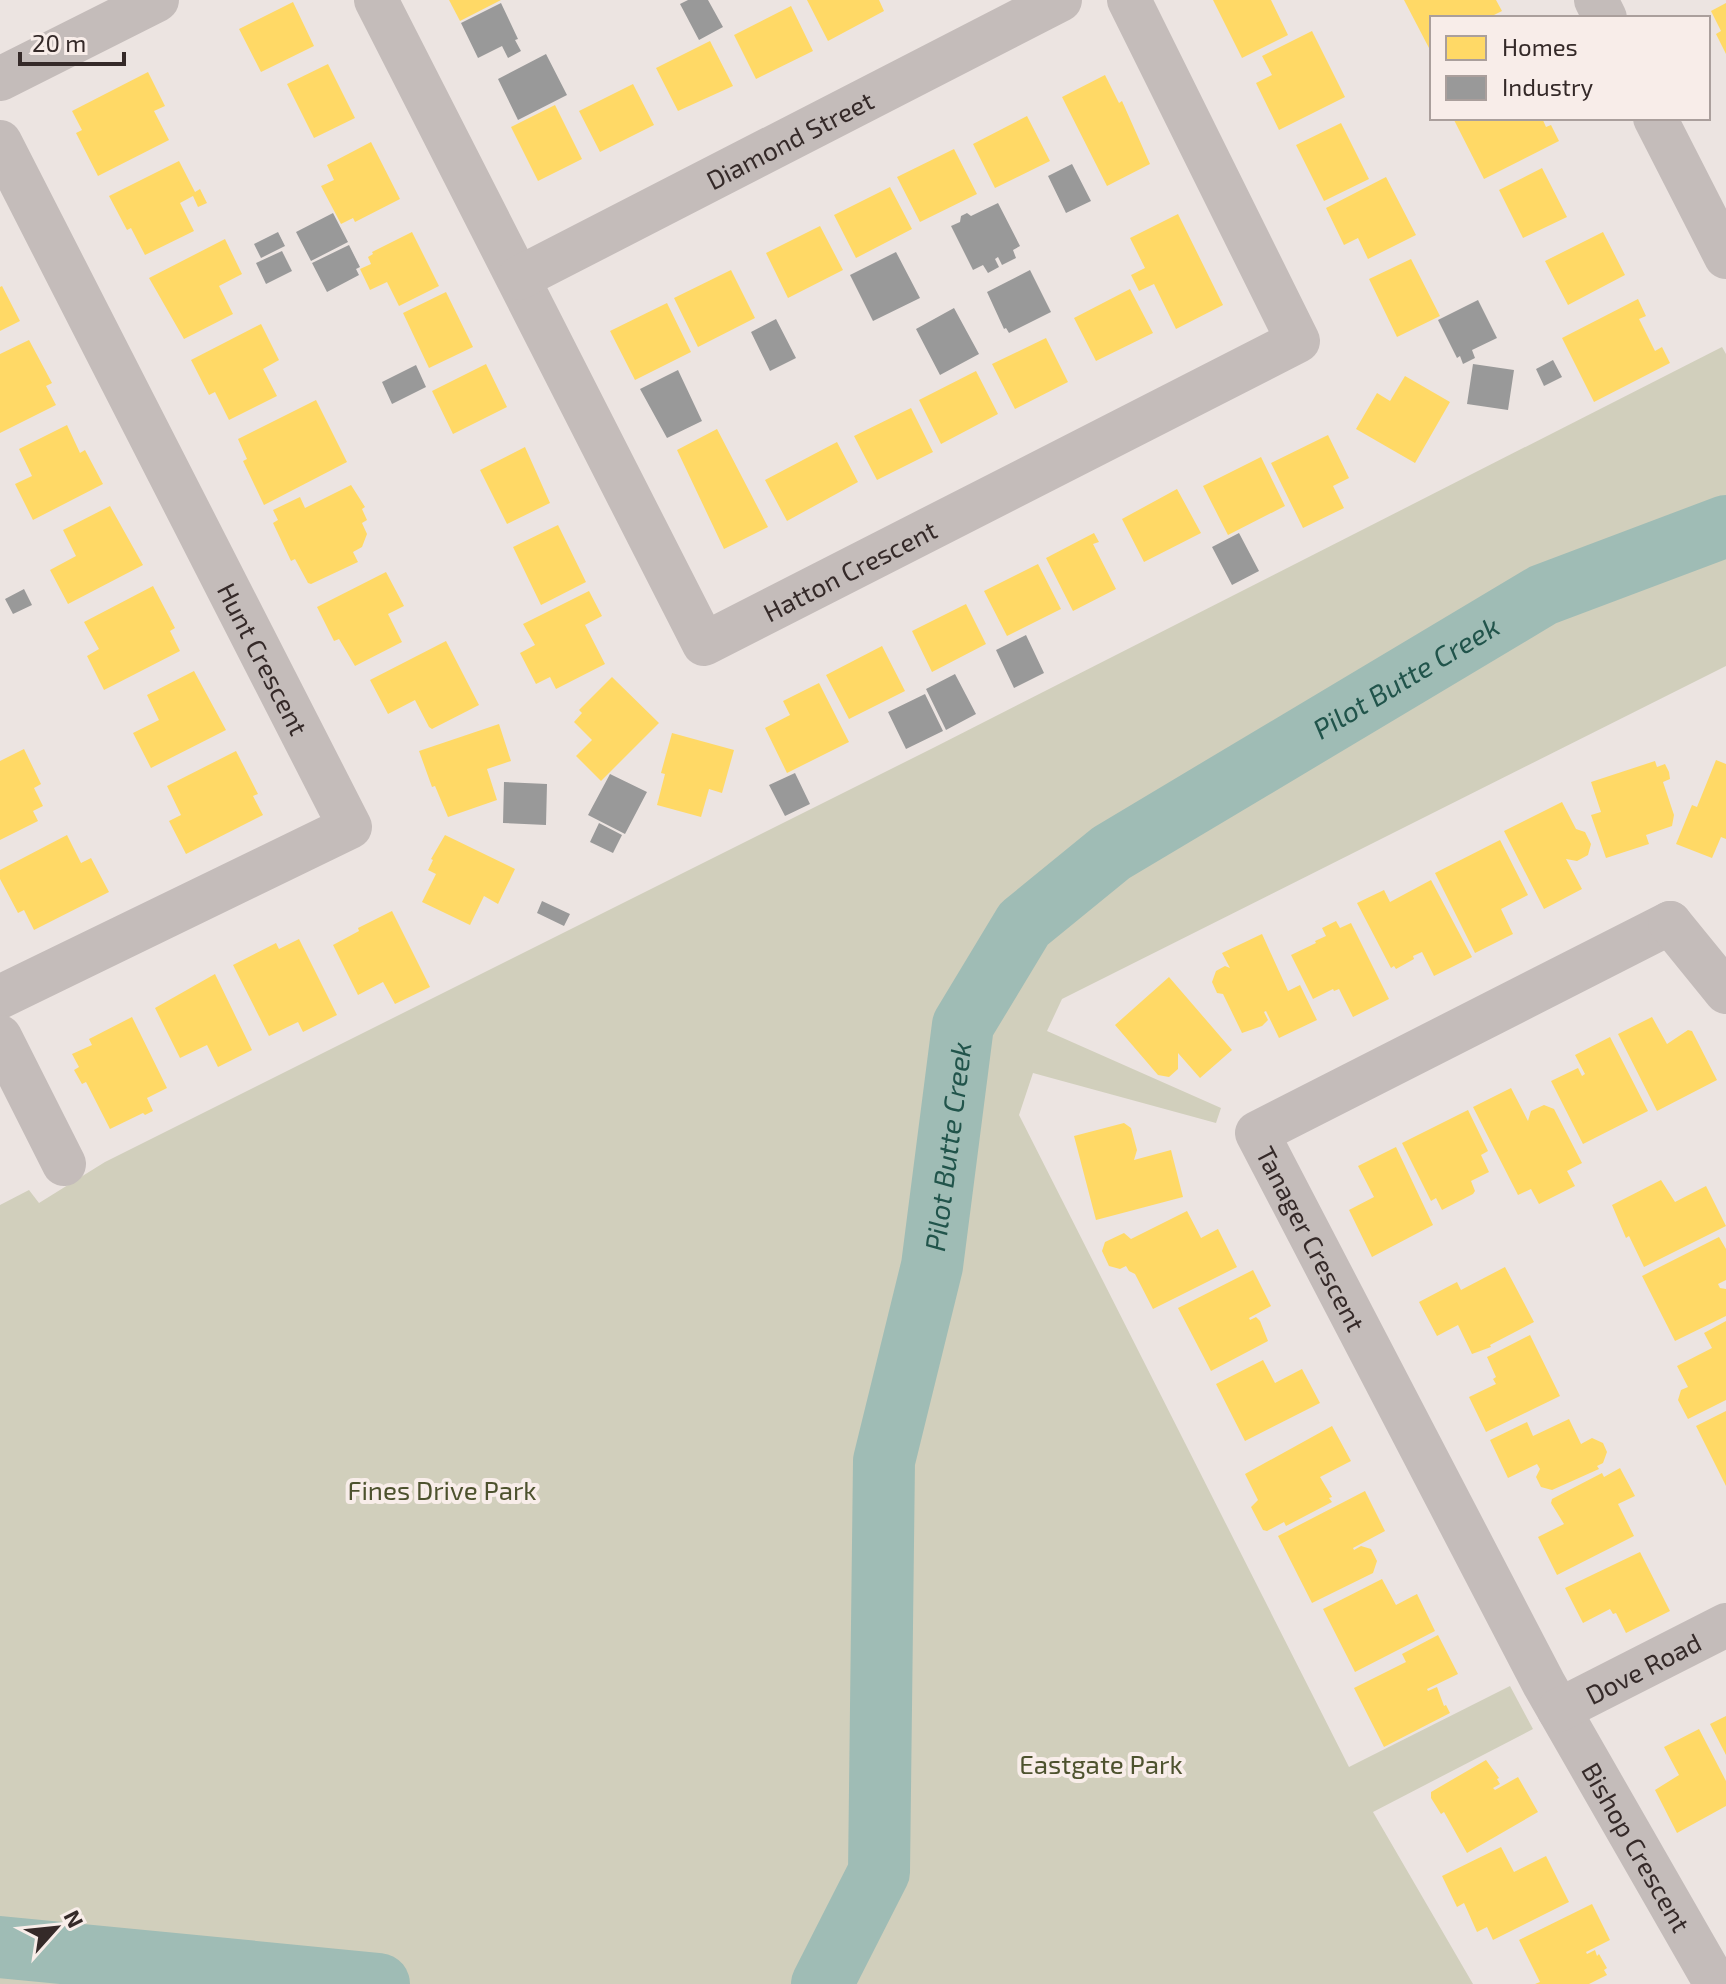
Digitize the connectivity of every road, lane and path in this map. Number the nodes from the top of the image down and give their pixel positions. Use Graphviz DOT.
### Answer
graph roads {
  1 [pos="157,0"];
  2 [pos="376,0"];
  3 [pos="1060,0"];
  4 [pos="1129,0"];
  5 [pos="0,79"];
  6 [pos="1656,120"];
  7 [pos="0,142"];
  8 [pos="1726,257"];
  9 [pos="519,278"];
  10 [pos="1670,923"];
  11 [pos="1726,956"];
  12 [pos="1726,992"];
  13 [pos="0,997"];
  14 [pos="0,1037"];
  15 [pos="64,1164"];
  16 [pos="1726,1625"];
  17 [pos="1559,1710"];
  18 [pos="1716,1984"];
  1 -- 5 [label="street"];
  2 -- 9 [label="street, Hatton Crescent"];
  3 -- 9 [label="street, Diamond Street"];
  4 -- 9 [label="street, Hatton Crescent"];
  6 -- 8 [label="street"];
  7 -- 13 [label="street, Hunt Crescent"];
  10 -- 11 [label="street"];
  10 -- 12 [label="street"];
  10 -- 17 [label="street, Tanager Crescent"];
  14 -- 15 [label="street"];
  16 -- 17 [label="street, Dove Road"];
  17 -- 18 [label="street, Bishop Crescent"];
}
